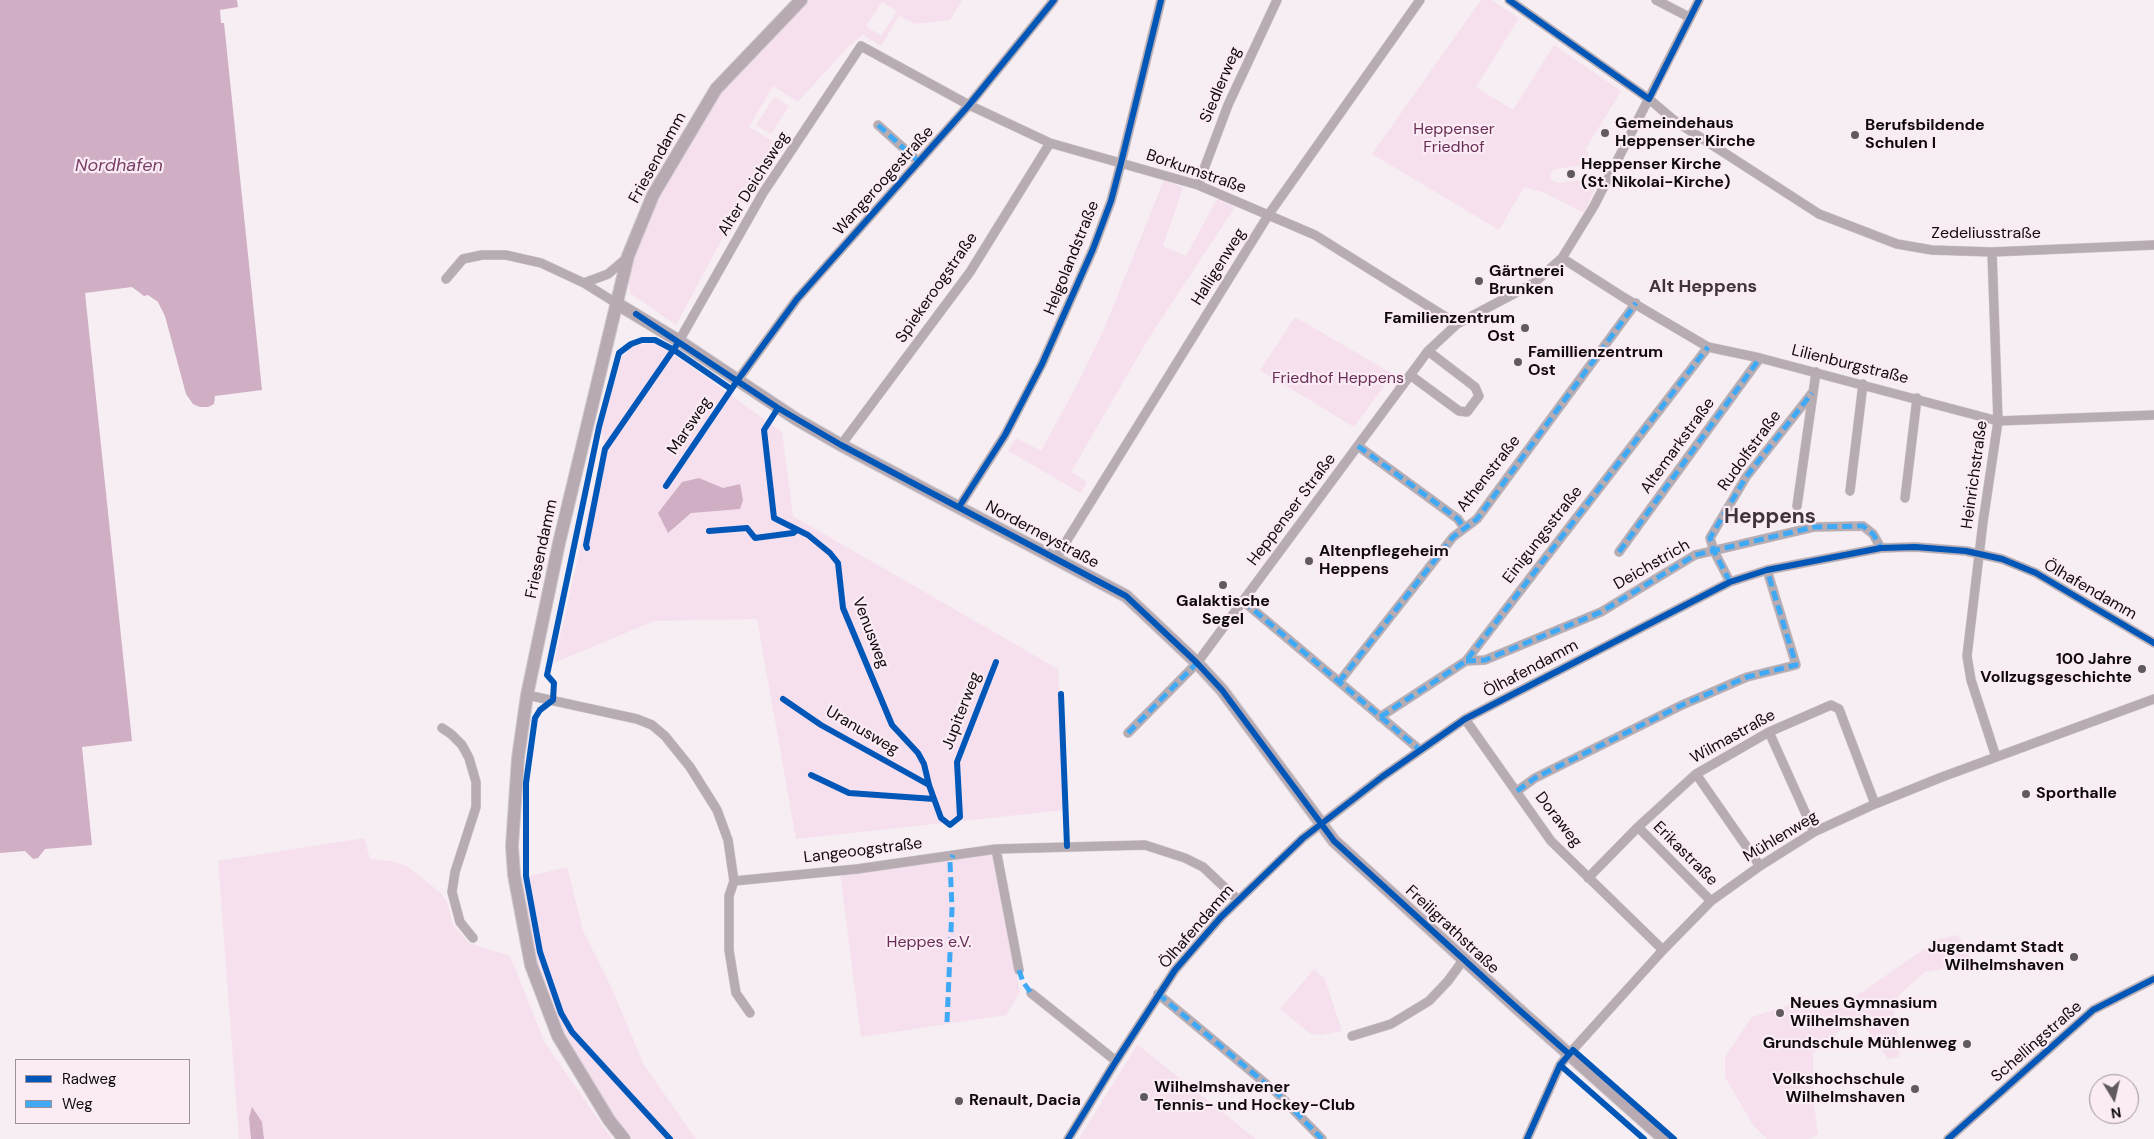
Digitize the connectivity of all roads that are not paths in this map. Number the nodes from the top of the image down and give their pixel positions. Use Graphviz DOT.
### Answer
graph roads {
  1 [pos="802,0"];
  2 [pos="1054,0"];
  3 [pos="1161,0"];
  4 [pos="1277,0"];
  5 [pos="1420,0"];
  6 [pos="1509,0"];
  7 [pos="1656,0"];
  8 [pos="1699,0"];
  9 [pos="1689,18"];
  10 [pos="861,46"];
  11 [pos="1649,99"];
  12 [pos="969,105"];
  13 [pos="878,124"];
  14 [pos="1050,143"];
  15 [pos="919,162"];
  16 [pos="1121,163"];
  17 [pos="1198,185"];
  18 [pos="1269,214"];
  19 [pos="2154,245"];
  20 [pos="1992,252"];
  21 [pos="628,256"];
  22 [pos="1562,258"];
  23 [pos="446,279"];
  24 [pos="584,283"];
  25 [pos="616,303"];
  26 [pos="1636,303"];
  27 [pos="1457,324"];
  28 [pos="679,341"];
  29 [pos="1708,347"];
  30 [pos="1428,351"];
  31 [pos="1760,358"];
  32 [pos="1816,372"];
  33 [pos="1410,375"];
  34 [pos="736,381"];
  35 [pos="1863,384"];
  36 [pos="1812,393"];
  37 [pos="1917,398"];
  38 [pos="2154,415"];
  39 [pos="1998,421"];
  40 [pos="841,445"];
  41 [pos="1358,446"];
  42 [pos="1850,491"];
  43 [pos="1905,498"];
  44 [pos="1797,506"];
  45 [pos="959,507"];
  46 [pos="1464,528"];
  47 [pos="1881,548"];
  48 [pos="1714,551"];
  49 [pos="1620,552"];
  50 [pos="1980,554"];
  51 [pos="1056,558"];
  52 [pos="1767,570"];
  53 [pos="1730,582"];
  54 [pos="1243,601"];
  55 [pos="2154,643"];
  56 [pos="1466,661"];
  57 [pos="1198,663"];
  58 [pos="1339,682"];
  59 [pos="527,695"];
  60 [pos="2154,699"];
  61 [pos="1380,717"];
  62 [pos="1465,720"];
  63 [pos="442,728"];
  64 [pos="1769,732"];
  65 [pos="1128,733"];
  66 [pos="1420,750"];
  67 [pos="1996,757"];
  68 [pos="1696,774"];
  69 [pos="1517,791"];
  70 [pos="1875,804"];
  71 [pos="1320,824"];
  72 [pos="1638,827"];
  73 [pos="1814,832"];
  74 [pos="996,849"];
  75 [pos="1760,866"];
  76 [pos="1588,878"];
  77 [pos="734,881"];
  78 [pos="1238,900"];
  79 [pos="1711,901"];
  80 [pos="473,938"];
  81 [pos="1662,950"];
  82 [pos="1464,959"];
  83 [pos="1019,970"];
  84 [pos="2154,979"];
  85 [pos="1031,992"];
  86 [pos="1158,994"];
  87 [pos="750,1012"];
  88 [pos="1352,1036"];
  89 [pos="1569,1054"];
  90 [pos="1116,1061"];
  91 [pos="624,1139"];
  92 [pos="1068,1139"];
  93 [pos="1322,1139"];
  94 [pos="1528,1139"];
  95 [pos="1664,1139"];
  96 [pos="1948,1139"];
  1 -- 21 [label="street, Friesendamm"];
  2 -- 12 [label="street, Wangeroogestraße"];
  3 -- 16 [label="street, Helgolandstraße"];
  4 -- 17 [label="street, Siedlerweg"];
  5 -- 18 [label="street, Halligenweg"];
  6 -- 11 [label="street, Zedeliusstraße"];
  7 -- 9 [label="street"];
  8 -- 9 [label="street, Heppenser Straße"];
  9 -- 11 [label="street, Heppenser Straße"];
  10 -- 12 [label="street, Borkumstraße"];
  10 -- 28 [label="street, Alter Deichsweg"];
  11 -- 20 [label="street, Zedeliusstraße"];
  11 -- 22 [label="street, Heppenser Straße"];
  12 -- 14 [label="street, Borkumstraße"];
  12 -- 15 [label="street, Wangeroogestraße"];
  13 -- 15 [label="street"];
  14 -- 16 [label="street, Borkumstraße"];
  14 -- 40 [label="street, Spiekeroogstraße"];
  15 -- 34 [label="street, Wangeroogestraße"];
  16 -- 17 [label="street, Borkumstraße"];
  16 -- 45 [label="street, Helgolandstraße"];
  17 -- 18 [label="street, Borkumstraße"];
  18 -- 27 [label="street, Borkumstraße"];
  18 -- 51 [label="street, Halligenweg"];
  19 -- 20 [label="street, Zedeliusstraße"];
  20 -- 39 [label="street, Heinrichstraße"];
  21 -- 24 [label="street"];
  21 -- 25 [label="street, Friesendamm"];
  22 -- 26 [label="street, Lilienburgstraße"];
  22 -- 27 [label="street, Heppenser Straße"];
  23 -- 24 [label="street"];
  24 -- 25 [label="street"];
  25 -- 28 [label="street, Norderneystraße"];
  25 -- 59 [label="street, Friesendamm"];
  26 -- 29 [label="street, Lilienburgstraße"];
  26 -- 46 [label="street, Athenstraße"];
  27 -- 30 [label="street, Heppenser Straße"];
  28 -- 34 [label="street, Norderneystraße"];
  29 -- 31 [label="street, Lilienburgstraße"];
  29 -- 56 [label="street, Einigungsstraße"];
  30 -- 33 [label="street, Heppenser Straße"];
  30 -- 33 [label="street"];
  31 -- 32 [label="street, Lilienburgstraße"];
  31 -- 49 [label="street, Altemarkstraße"];
  32 -- 35 [label="street, Lilienburgstraße"];
  32 -- 36 [label="street"];
  33 -- 41 [label="street, Heppenser Straße"];
  34 -- 40 [label="street, Norderneystraße"];
  35 -- 37 [label="street, Lilienburgstraße"];
  35 -- 42 [label="street"];
  36 -- 44 [label="street"];
  36 -- 48 [label="street, Rudolfstraße"];
  37 -- 39 [label="street, Lilienburgstraße"];
  37 -- 43 [label="street"];
  38 -- 39 [label="street, Lilienburgstraße"];
  39 -- 50 [label="street, Heinrichstraße"];
  40 -- 45 [label="street, Norderneystraße"];
  41 -- 46 [label="street"];
  41 -- 54 [label="street, Heppenser Straße"];
  45 -- 51 [label="street, Norderneystraße"];
  46 -- 58 [label="street, Athenstraße"];
  47 -- 48 [label="street, Deichstrich"];
  47 -- 50 [label="street, Ölhafendamm"];
  47 -- 52 [label="street, Ölhafendamm"];
  48 -- 53 [label="street"];
  48 -- 56 [label="street, Deichstrich"];
  50 -- 55 [label="street, Ölhafendamm"];
  50 -- 67 [label="street, Heinrichstraße"];
  51 -- 57 [label="street, Norderneystraße"];
  52 -- 53 [label="street, Ölhafendamm"];
  52 -- 69 [label="street"];
  53 -- 62 [label="street, Ölhafendamm"];
  54 -- 57 [label="street, Heppenser Straße"];
  54 -- 58 [label="street"];
  56 -- 61 [label="street, Einigungsstraße"];
  57 -- 65 [label="street, Heppenser Straße"];
  57 -- 71 [label="street, Norderneystraße"];
  58 -- 61 [label="street"];
  59 -- 77 [label="street"];
  59 -- 91 [label="street, Friesendamm"];
  60 -- 67 [label="street, Mühlenweg"];
  61 -- 66 [label="street"];
  62 -- 66 [label="street, Ölhafendamm"];
  62 -- 69 [label="street, Doraweg"];
  63 -- 80 [label="street"];
  64 -- 68 [label="street, Wilmastraße"];
  64 -- 70 [label="street, Wilmastraße"];
  64 -- 73 [label="street"];
  66 -- 71 [label="street, Ölhafendamm"];
  67 -- 70 [label="street, Mühlenweg"];
  68 -- 72 [label="street, Wilmastraße"];
  68 -- 75 [label="street"];
  69 -- 76 [label="street, Doraweg"];
  70 -- 73 [label="street, Mühlenweg"];
  71 -- 78 [label="street, Ölhafendamm"];
  71 -- 82 [label="street, Freiligrathstraße"];
  72 -- 76 [label="street, Wilmastraße"];
  72 -- 79 [label="street, Erikastraße"];
  73 -- 75 [label="street, Mühlenweg"];
  74 -- 77 [label="street, Langeoogstraße"];
  74 -- 78 [label="street, Langeoogstraße"];
  74 -- 83 [label="street"];
  75 -- 79 [label="street, Mühlenweg"];
  76 -- 81 [label="street, Doraweg"];
  77 -- 87 [label="street"];
  78 -- 86 [label="street, Ölhafendamm"];
  79 -- 81 [label="street, Mühlenweg"];
  81 -- 89 [label="street, Mühlenweg"];
  82 -- 88 [label="street"];
  82 -- 89 [label="street, Freiligrathstraße"];
  84 -- 96 [label="street, Schellingstraße"];
  85 -- 90 [label="street"];
  86 -- 90 [label="street, Ölhafendamm"];
  86 -- 93 [label="street, Ölhafendamm"];
  89 -- 94 [label="street, Mühlenweg"];
  89 -- 95 [label="street, Freiligrathstraße"];
  90 -- 92 [label="street, Ölhafendamm"];
}
